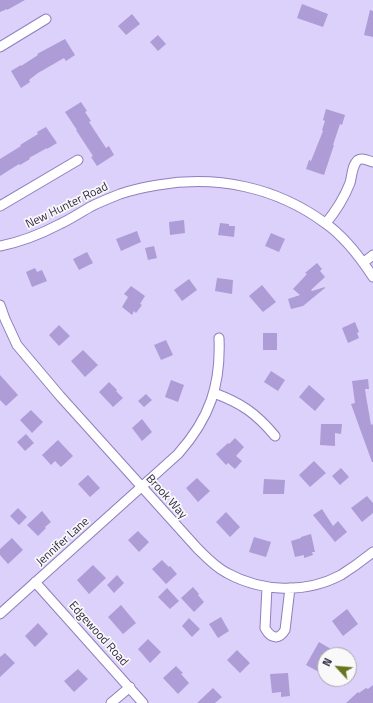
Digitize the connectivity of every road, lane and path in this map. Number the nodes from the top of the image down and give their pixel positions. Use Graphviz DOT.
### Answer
graph roads {
  1 [pos="46,19"];
  2 [pos="0,47"];
  3 [pos="78,160"];
  4 [pos="373,162"];
  5 [pos="0,206"];
  6 [pos="326,223"];
  7 [pos="0,246"];
  8 [pos="373,255"];
  9 [pos="364,262"];
  10 [pos="373,277"];
  11 [pos="0,305"];
  12 [pos="219,338"];
  13 [pos="214,393"];
  14 [pos="275,436"];
  15 [pos="141,487"];
  16 [pos="373,552"];
  17 [pos="36,582"];
  18 [pos="267,588"];
  19 [pos="290,588"];
  20 [pos="0,614"];
  21 [pos="130,687"];
  22 [pos="112,703"];
  23 [pos="143,703"];
  1 -- 2 [label="street"];
  3 -- 5 [label="street"];
  4 -- 6 [label="street"];
  6 -- 7 [label="street, New Hunter Road"];
  6 -- 9 [label="street, New Hunter Road"];
  8 -- 9 [label="street"];
  9 -- 10 [label="street, New Hunter Road"];
  11 -- 15 [label="street, Brook Way"];
  12 -- 13 [label="street, Jennifer Lane"];
  13 -- 14 [label="street"];
  13 -- 15 [label="street, Jennifer Lane"];
  15 -- 17 [label="street, Jennifer Lane"];
  15 -- 18 [label="street, Brook Way"];
  16 -- 19 [label="street, Brook Way"];
  17 -- 20 [label="street, Jennifer Lane"];
  17 -- 21 [label="street, Edgewood Road"];
  18 -- 19 [label="street, Brook Way"];
  18 -- 19 [label="street"];
  21 -- 22 [label="street"];
  21 -- 23 [label="street, Edgewood Road"];
}
